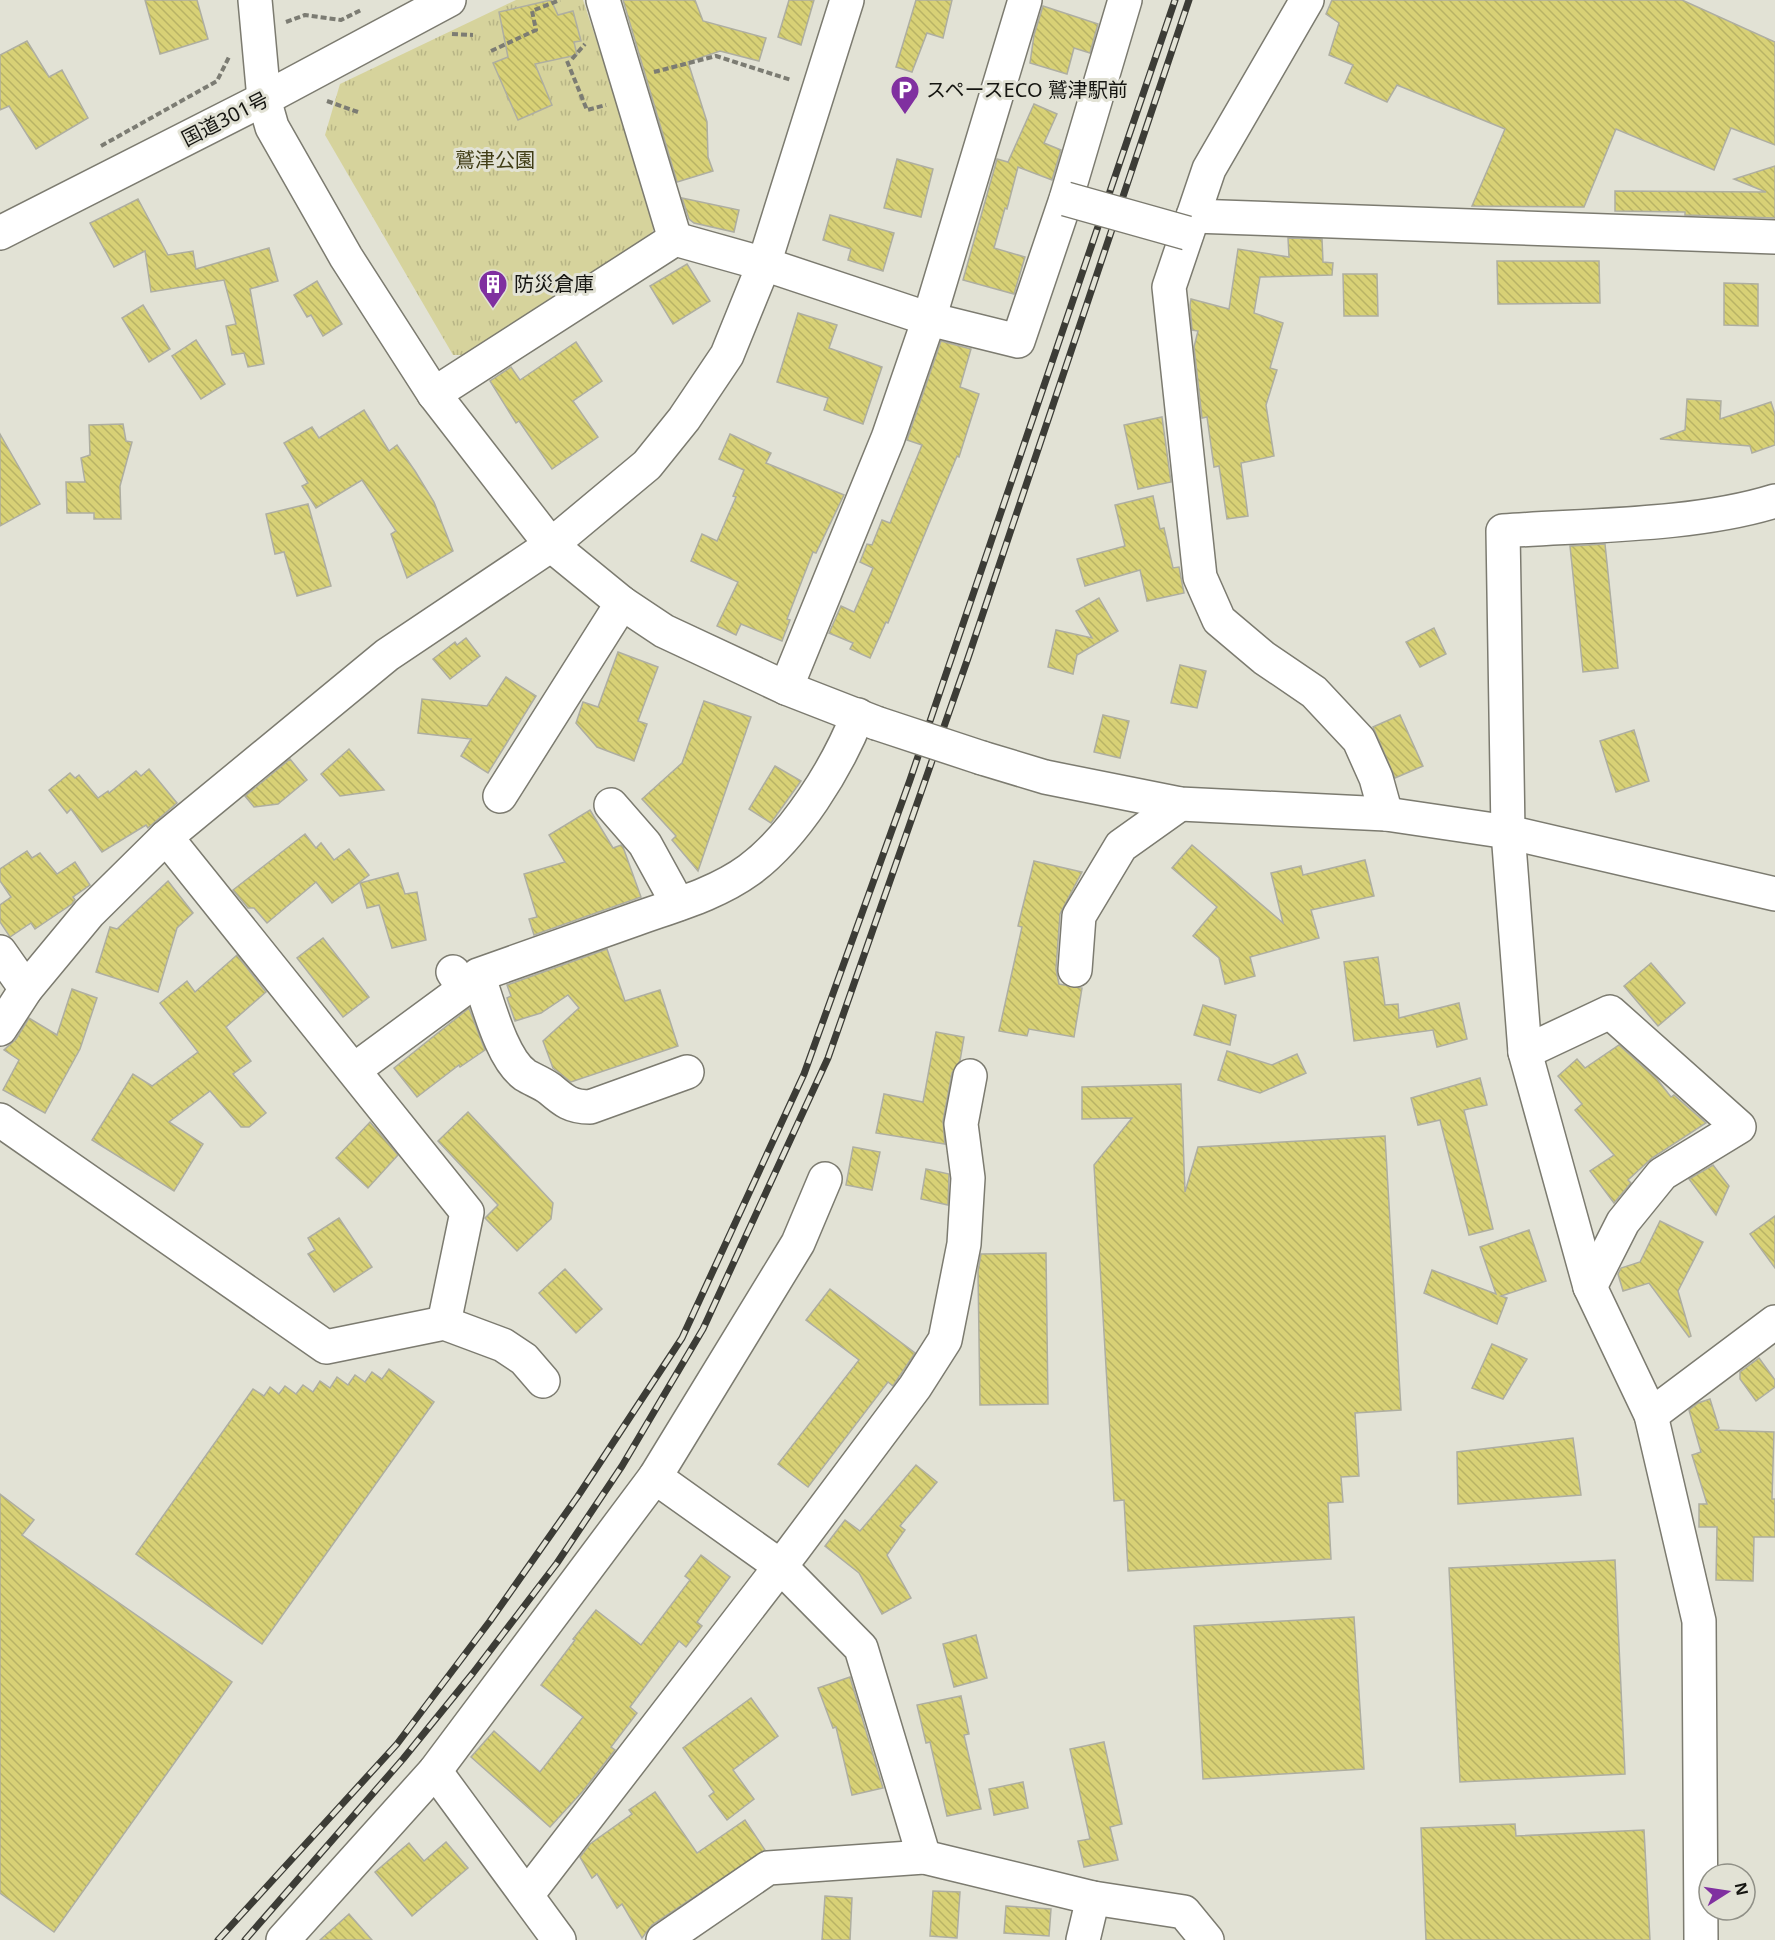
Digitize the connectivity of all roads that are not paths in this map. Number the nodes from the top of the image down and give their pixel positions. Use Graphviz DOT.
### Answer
graph roads {
  1 [pos="255,0"];
  2 [pos="449,0"];
  3 [pos="603,0"];
  4 [pos="847,0"];
  5 [pos="1026,0"];
  6 [pos="1125,0"];
  7 [pos="1307,0"];
  8 [pos="264,99"];
  9 [pos="1066,199"];
  10 [pos="1190,225"];
  11 [pos="0,233"];
  12 [pos="1775,237"];
  13 [pos="675,239"];
  14 [pos="764,264"];
  15 [pos="929,319"];
  16 [pos="434,394"];
  17 [pos="1775,501"];
  18 [pos="551,545"];
  19 [pos="622,603"];
  20 [pos="786,688"];
  21 [pos="867,719"];
  22 [pos="500,796"];
  23 [pos="1180,804"];
  24 [pos="611,805"];
  25 [pos="1386,814"];
  26 [pos="1508,832"];
  27 [pos="165,837"];
  28 [pos="1775,894"];
  29 [pos="678,904"];
  30 [pos="0,952"];
  31 [pos="1075,970"];
  32 [pos="453,972"];
  33 [pos="26,989"];
  34 [pos="0,1029"];
  35 [pos="1525,1052"];
  36 [pos="354,1070"];
  37 [pos="687,1072"];
  38 [pos="970,1076"];
  39 [pos="0,1120"];
  40 [pos="825,1179"];
  41 [pos="1590,1287"];
  42 [pos="1775,1322"];
  43 [pos="444,1323"];
  44 [pos="543,1381"];
  45 [pos="1651,1415"];
  46 [pos="655,1477"];
  47 [pos="780,1566"];
  48 [pos="435,1771"];
  49 [pos="924,1857"];
  50 [pos="527,1895"];
  51 [pos="1093,1898"];
  52 [pos="282,1940"];
  53 [pos="559,1940"];
  54 [pos="663,1940"];
  55 [pos="1083,1940"];
  56 [pos="1207,1940"];
  57 [pos="1701,1940"];
  1 -- 8 [label="main road"];
  2 -- 8 [label="main road, 国道301号"];
  3 -- 13 [label="main road"];
  4 -- 14 [label="main road"];
  5 -- 15 [label="main road"];
  6 -- 9 [label="main road"];
  7 -- 10 [label="main road"];
  8 -- 11 [label="main road, 国道301号"];
  8 -- 16 [label="main road"];
  9 -- 10 [label="main road, bridge"];
  9 -- 15 [label="main road"];
  10 -- 12 [label="main road"];
  10 -- 25 [label="main road"];
  13 -- 14 [label="main road"];
  13 -- 16 [label="main road"];
  14 -- 15 [label="main road"];
  14 -- 18 [label="main road"];
  15 -- 20 [label="main road"];
  16 -- 18 [label="main road"];
  17 -- 26 [label="main road"];
  18 -- 19 [label="main road"];
  18 -- 27 [label="main road"];
  19 -- 20 [label="main road"];
  19 -- 22 [label="main road"];
  20 -- 21 [label="main road"];
  21 -- 23 [label="main road, bridge"];
  21 -- 29 [label="main road"];
  23 -- 25 [label="main road"];
  23 -- 31 [label="main road"];
  24 -- 29 [label="main road"];
  25 -- 26 [label="main road"];
  26 -- 28 [label="main road"];
  26 -- 35 [label="main road"];
  27 -- 33 [label="main road"];
  27 -- 36 [label="main road"];
  29 -- 37 [label="main road"];
  30 -- 33 [label="main road"];
  32 -- 36 [label="main road"];
  33 -- 34 [label="main road"];
  35 -- 41 [label="main road"];
  35 -- 41 [label="main road"];
  36 -- 43 [label="main road"];
  38 -- 47 [label="main road"];
  39 -- 43 [label="main road"];
  40 -- 46 [label="main road"];
  41 -- 45 [label="main road"];
  42 -- 45 [label="main road"];
  43 -- 44 [label="main road"];
  45 -- 57 [label="main road"];
  46 -- 47 [label="main road"];
  46 -- 48 [label="main road"];
  47 -- 49 [label="main road"];
  47 -- 50 [label="main road"];
  48 -- 50 [label="main road"];
  48 -- 52 [label="main road"];
  49 -- 51 [label="main road"];
  49 -- 54 [label="main road"];
  50 -- 53 [label="main road"];
  51 -- 55 [label="main road"];
  51 -- 56 [label="main road"];
}
